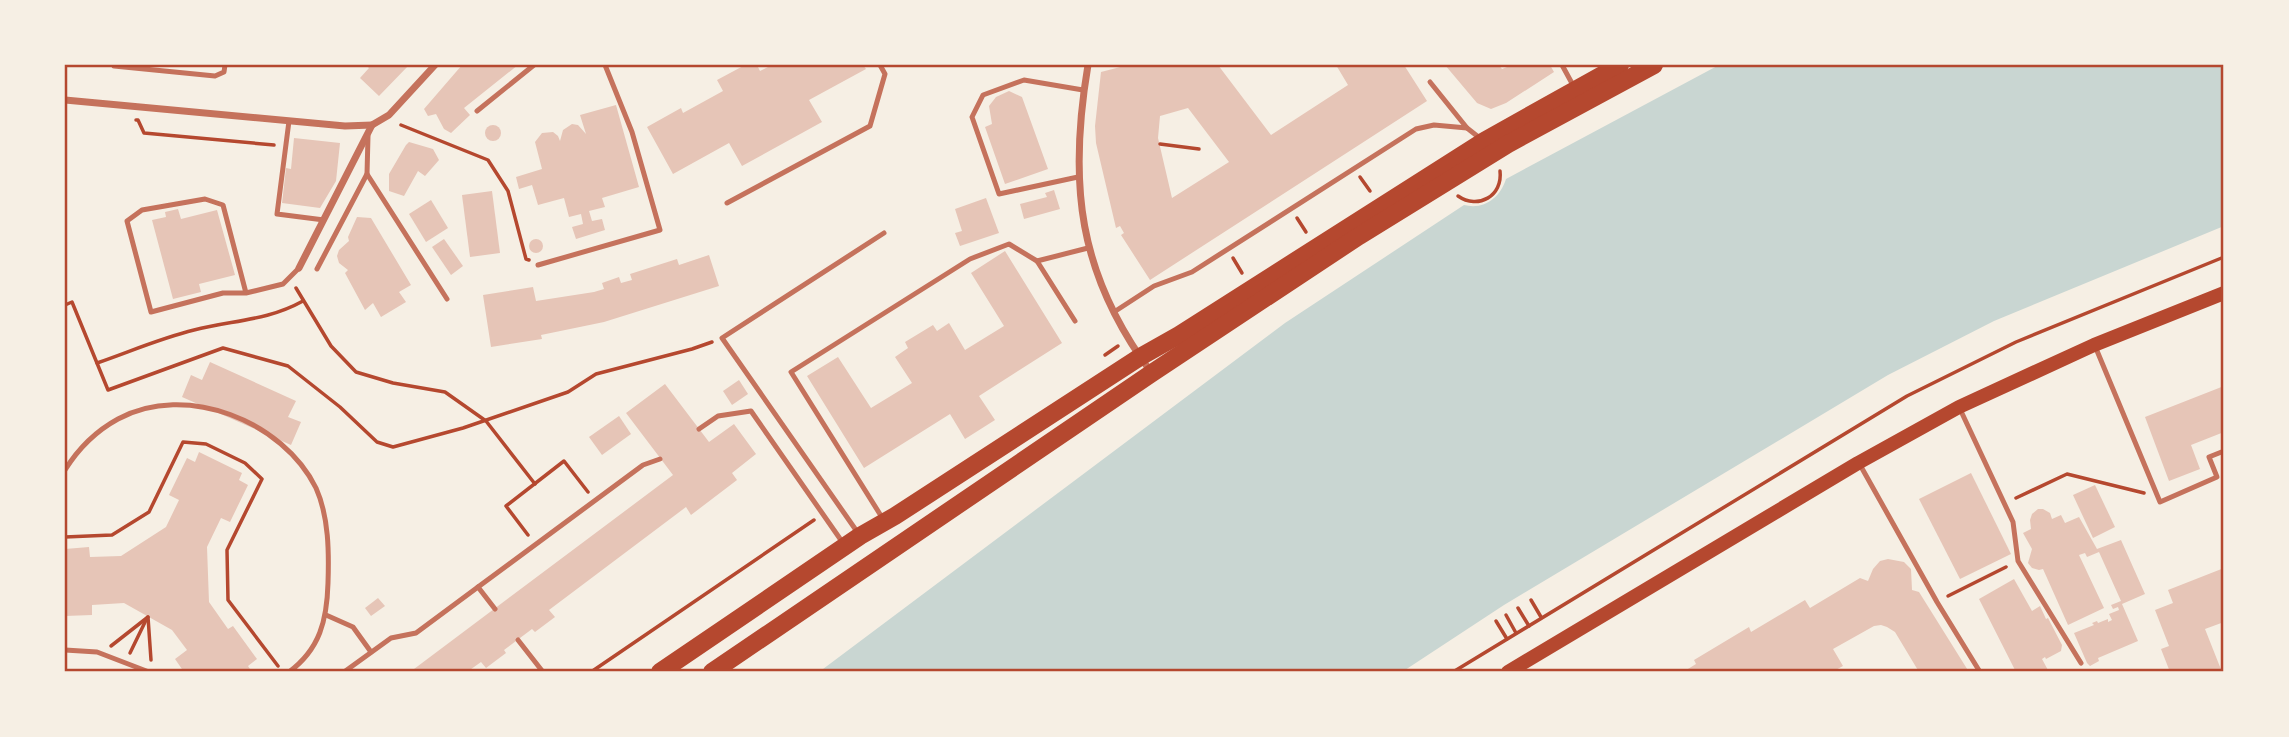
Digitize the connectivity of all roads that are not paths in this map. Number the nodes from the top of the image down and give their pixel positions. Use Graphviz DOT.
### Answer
graph roads {
  1 [pos="225,65"];
  2 [pos="435,65"];
  3 [pos="534,65"];
  4 [pos="605,65"];
  5 [pos="880,65"];
  6 [pos="1087,65"];
  7 [pos="1562,65"];
  8 [pos="1620,65"];
  9 [pos="1654,65"];
  10 [pos="114,66"];
  11 [pos="1430,82"];
  12 [pos="1575,89"];
  13 [pos="1083,90"];
  14 [pos="65,100"];
  15 [pos="477,111"];
  16 [pos="289,121"];
  17 [pos="1467,128"];
  18 [pos="370,129"];
  19 [pos="1484,141"];
  20 [pos="368,174"];
  21 [pos="1078,177"];
  22 [pos="727,203"];
  23 [pos="324,220"];
  24 [pos="884,233"];
  25 [pos="1088,248"];
  26 [pos="1037,261"];
  27 [pos="538,265"];
  28 [pos="299,268"];
  29 [pos="317,269"];
  30 [pos="246,293"];
  31 [pos="2224,293"];
  32 [pos="447,299"];
  33 [pos="1112,312"];
  34 [pos="1075,321"];
  35 [pos="2094,345"];
  36 [pos="1140,357"];
  37 [pos="1152,373"];
  38 [pos="1959,407"];
  39 [pos="699,429"];
  40 [pos="2224,451"];
  41 [pos="660,459"];
  42 [pos="1858,463"];
  43 [pos="65,470"];
  44 [pos="885,522"];
  45 [pos="853,541"];
  46 [pos="478,587"];
  47 [pos="495,609"];
  48 [pos="326,615"];
  49 [pos="518,640"];
  50 [pos="65,650"];
  51 [pos="371,652"];
  52 [pos="2081,663"];
  53 [pos="150,672"];
  54 [pos="289,672"];
  55 [pos="344,672"];
  56 [pos="543,672"];
  57 [pos="660,672"];
  58 [pos="712,672"];
  59 [pos="1508,672"];
  60 [pos="1980,672"];
  1 -- 10 [label="lane"];
  2 -- 18 [label="street"];
  3 -- 15 [label="lane"];
  4 -- 27 [label="lane"];
  5 -- 22 [label="lane"];
  6 -- 13 [label="street"];
  7 -- 12 [label="lane"];
  8 -- 12 [label="main road"];
  9 -- 37 [label="main road"];
  11 -- 17 [label="lane"];
  12 -- 19 [label="main road"];
  13 -- 21 [label="street"];
  13 -- 21 [label="lane"];
  14 -- 16 [label="street"];
  16 -- 18 [label="street"];
  16 -- 23 [label="lane"];
  17 -- 19 [label="lane"];
  17 -- 33 [label="lane"];
  18 -- 20 [label="lane"];
  18 -- 23 [label="street"];
  19 -- 36 [label="main road"];
  20 -- 29 [label="lane"];
  20 -- 32 [label="lane"];
  21 -- 25 [label="street"];
  23 -- 28 [label="street"];
  24 -- 45 [label="lane"];
  25 -- 26 [label="lane"];
  25 -- 33 [label="street"];
  26 -- 34 [label="lane"];
  26 -- 44 [label="lane"];
  28 -- 30 [label="lane"];
  30 -- 30 [label="lane"];
  31 -- 35 [label="main road"];
  33 -- 36 [label="street"];
  35 -- 38 [label="main road"];
  35 -- 40 [label="lane"];
  36 -- 37 [label="street"];
  36 -- 44 [label="main road"];
  37 -- 58 [label="main road"];
  38 -- 42 [label="main road"];
  38 -- 52 [label="lane"];
  39 -- 45 [label="lane"];
  41 -- 46 [label="lane"];
  42 -- 59 [label="main road"];
  42 -- 60 [label="lane"];
  43 -- 48 [label="lane"];
  44 -- 45 [label="main road"];
  45 -- 57 [label="main road"];
  46 -- 47 [label="lane"];
  46 -- 51 [label="lane"];
  48 -- 51 [label="lane"];
  48 -- 54 [label="lane"];
  49 -- 56 [label="lane"];
  50 -- 53 [label="lane"];
  51 -- 55 [label="lane"];
}
